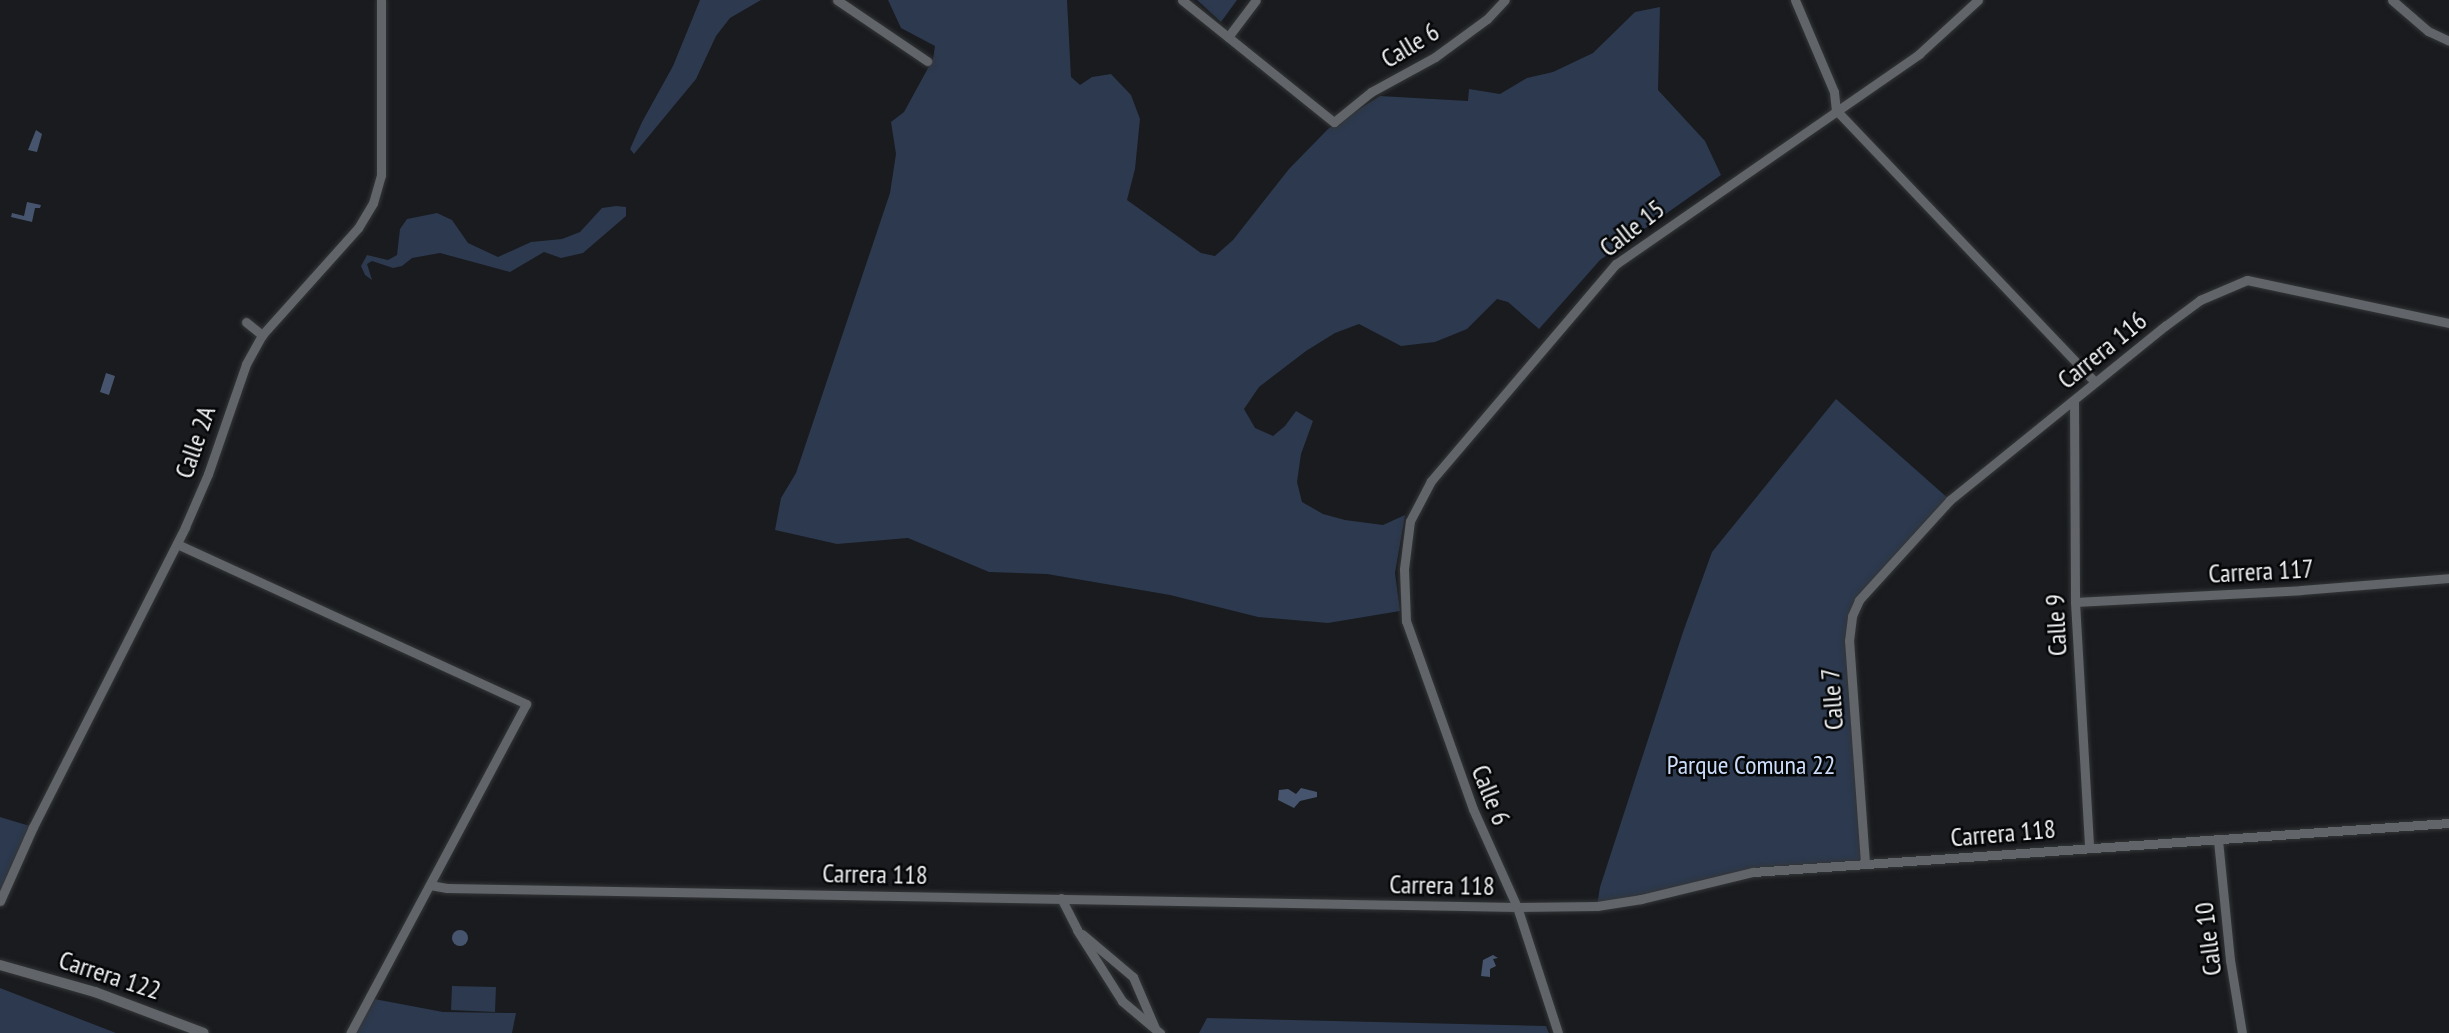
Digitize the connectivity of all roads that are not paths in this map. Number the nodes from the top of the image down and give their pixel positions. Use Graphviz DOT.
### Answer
graph roads {
  1 [pos="381,0"];
  2 [pos="837,0"];
  3 [pos="1182,0"];
  4 [pos="1256,0"];
  5 [pos="1505,0"];
  6 [pos="1795,0"];
  7 [pos="1978,0"];
  8 [pos="2392,0"];
  9 [pos="1228,37"];
  10 [pos="2449,41"];
  11 [pos="928,61"];
  12 [pos="1836,110"];
  13 [pos="246,322"];
  14 [pos="2449,323"];
  15 [pos="262,335"];
  16 [pos="2094,381"];
  17 [pos="2074,400"];
  18 [pos="177,544"];
  19 [pos="1404,569"];
  20 [pos="2449,578"];
  21 [pos="2076,602"];
  22 [pos="1852,616"];
  23 [pos="2449,823"];
  24 [pos="2218,840"];
  25 [pos="2089,847"];
  26 [pos="1866,863"];
  27 [pos="430,885"];
  28 [pos="1061,898"];
  29 [pos="0,901"];
  30 [pos="1517,907"];
  31 [pos="1077,930"];
  32 [pos="3,964"];
  33 [pos="1158,1031"];
  34 [pos="204,1033"];
  35 [pos="350,1033"];
  36 [pos="1557,1033"];
  37 [pos="2242,1033"];
  1 -- 15 [label="street, Calle 2A"];
  2 -- 11 [label="street"];
  3 -- 9 [label="street"];
  4 -- 9 [label="street"];
  5 -- 9 [label="street, Calle 6"];
  6 -- 12 [label="street"];
  7 -- 12 [label="street, Calle 15"];
  8 -- 10 [label="street"];
  12 -- 16 [label="street"];
  12 -- 19 [label="street, Calle 15"];
  13 -- 15 [label="street"];
  14 -- 16 [label="street, Carrera 116"];
  15 -- 18 [label="street, Calle 2A"];
  16 -- 17 [label="street, Carrera 116"];
  17 -- 21 [label="street, Calle 9"];
  17 -- 22 [label="street, Carrera 116"];
  18 -- 27 [label="street"];
  18 -- 29 [label="street, Calle 2A"];
  19 -- 30 [label="street, Calle 6"];
  20 -- 21 [label="street, Carrera 117"];
  21 -- 25 [label="street, Calle 9"];
  22 -- 26 [label="street, Calle 7"];
  23 -- 24 [label="street, Carrera 118"];
  24 -- 25 [label="street, Carrera 118"];
  24 -- 37 [label="street, Calle 10"];
  25 -- 26 [label="street, Carrera 118"];
  26 -- 30 [label="street, Carrera 118"];
  27 -- 28 [label="street, Carrera 118"];
  27 -- 35 [label="street"];
  28 -- 30 [label="street, Carrera 118"];
  28 -- 31 [label="street"];
  30 -- 36 [label="street, Calle 6"];
  31 -- 33 [label="street"];
  31 -- 33 [label="street"];
  32 -- 34 [label="street, Carrera 122"];
}
